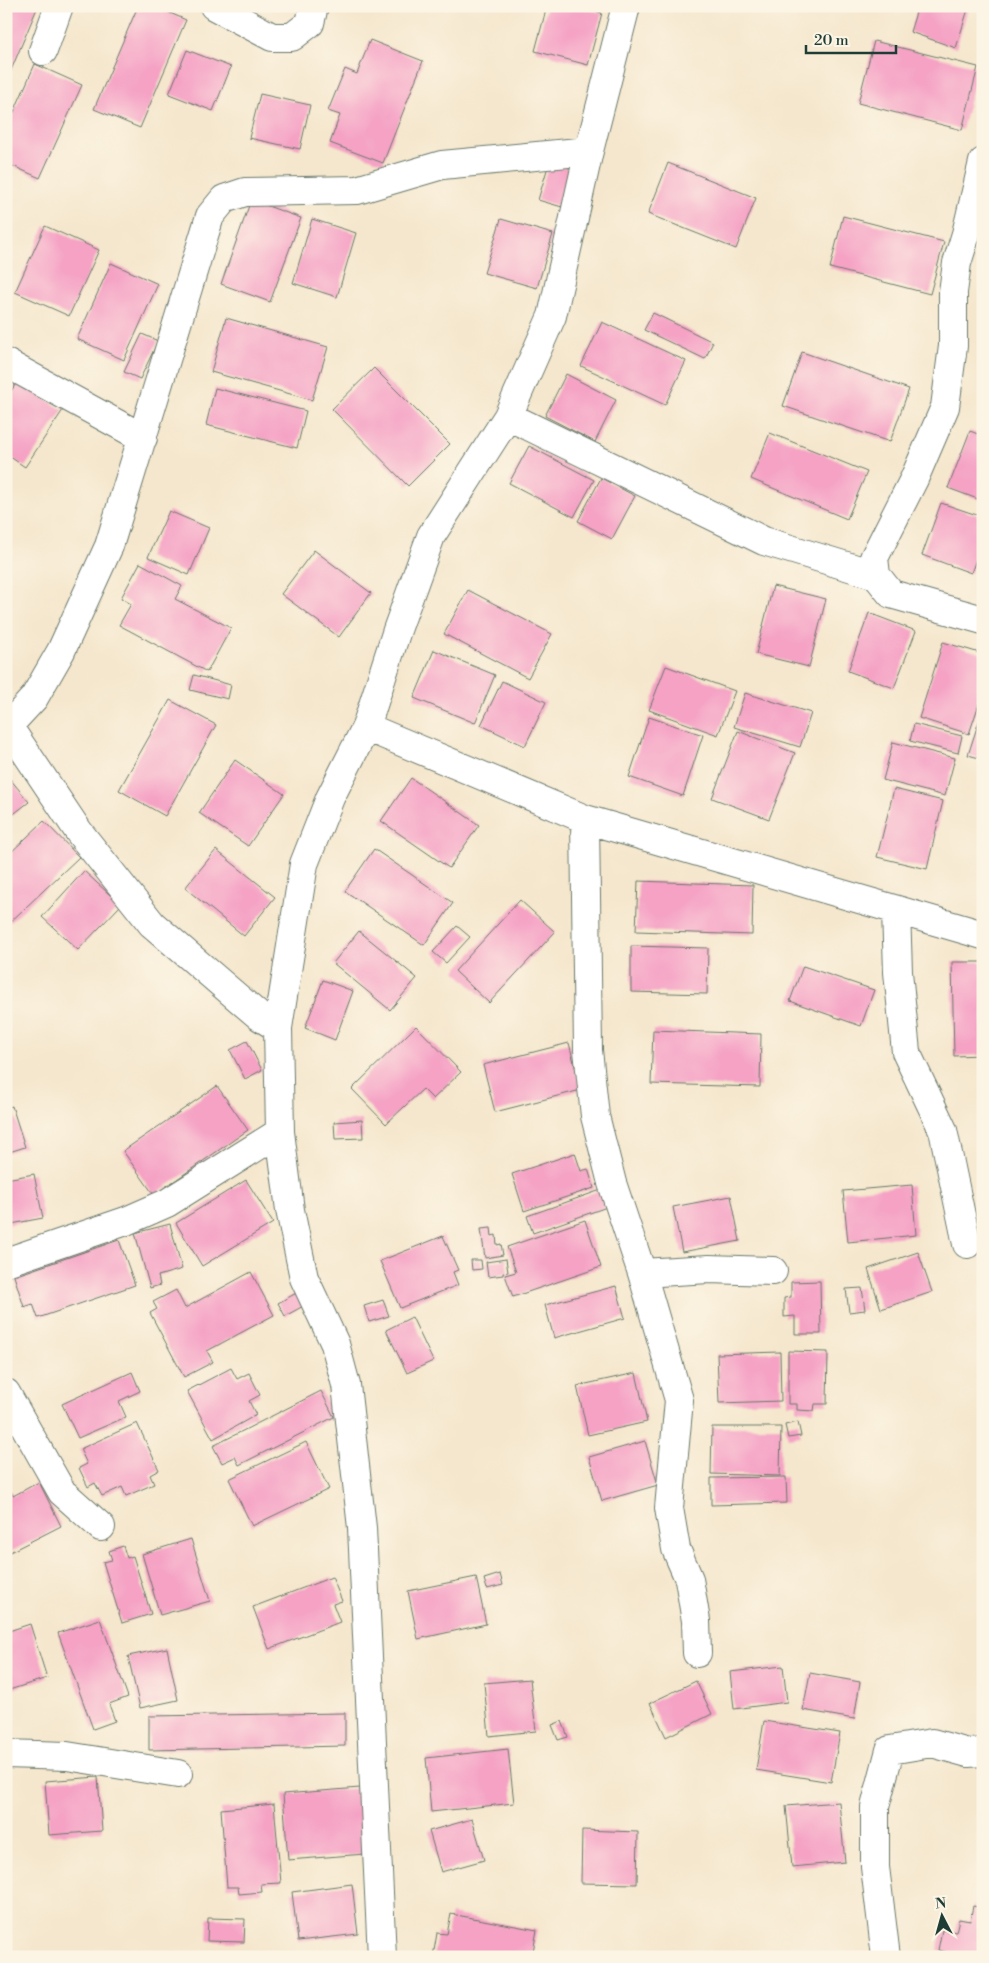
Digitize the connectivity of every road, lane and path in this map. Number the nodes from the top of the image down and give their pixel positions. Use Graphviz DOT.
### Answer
graph roads {
  1 [pos="59,6"];
  2 [pos="214,6"];
  3 [pos="314,6"];
  4 [pos="626,6"];
  5 [pos="43,51"];
  6 [pos="589,152"];
  7 [pos="983,162"];
  8 [pos="6,363"];
  9 [pos="508,416"];
  10 [pos="143,438"];
  11 [pos="876,575"];
  12 [pos="983,620"];
  13 [pos="7,724"];
  14 [pos="366,727"];
  15 [pos="584,819"];
  16 [pos="896,910"];
  17 [pos="983,935"];
  18 [pos="278,1028"];
  19 [pos="280,1132"];
  20 [pos="967,1244"];
  21 [pos="6,1262"];
  22 [pos="772,1270"];
  23 [pos="642,1273"];
  24 [pos="6,1393"];
  25 [pos="101,1527"];
  26 [pos="697,1653"];
  27 [pos="983,1752"];
  28 [pos="6,1754"];
  29 [pos="178,1774"];
  30 [pos="382,1957"];
  31 [pos="886,1957"];
  1 -- 5 [label="street"];
  2 -- 3 [label="street"];
  4 -- 6 [label="street"];
  6 -- 9 [label="street"];
  6 -- 10 [label="street"];
  7 -- 11 [label="street"];
  8 -- 10 [label="street"];
  9 -- 11 [label="street"];
  9 -- 14 [label="street"];
  10 -- 13 [label="street"];
  11 -- 12 [label="street"];
  13 -- 18 [label="street"];
  14 -- 15 [label="street"];
  14 -- 18 [label="street"];
  15 -- 16 [label="street"];
  15 -- 23 [label="street"];
  16 -- 17 [label="street"];
  16 -- 20 [label="street"];
  18 -- 19 [label="street"];
  19 -- 21 [label="street"];
  19 -- 30 [label="street"];
  22 -- 23 [label="street"];
  23 -- 26 [label="street"];
  24 -- 25 [label="street"];
  27 -- 31 [label="street"];
  28 -- 29 [label="street"];
}
